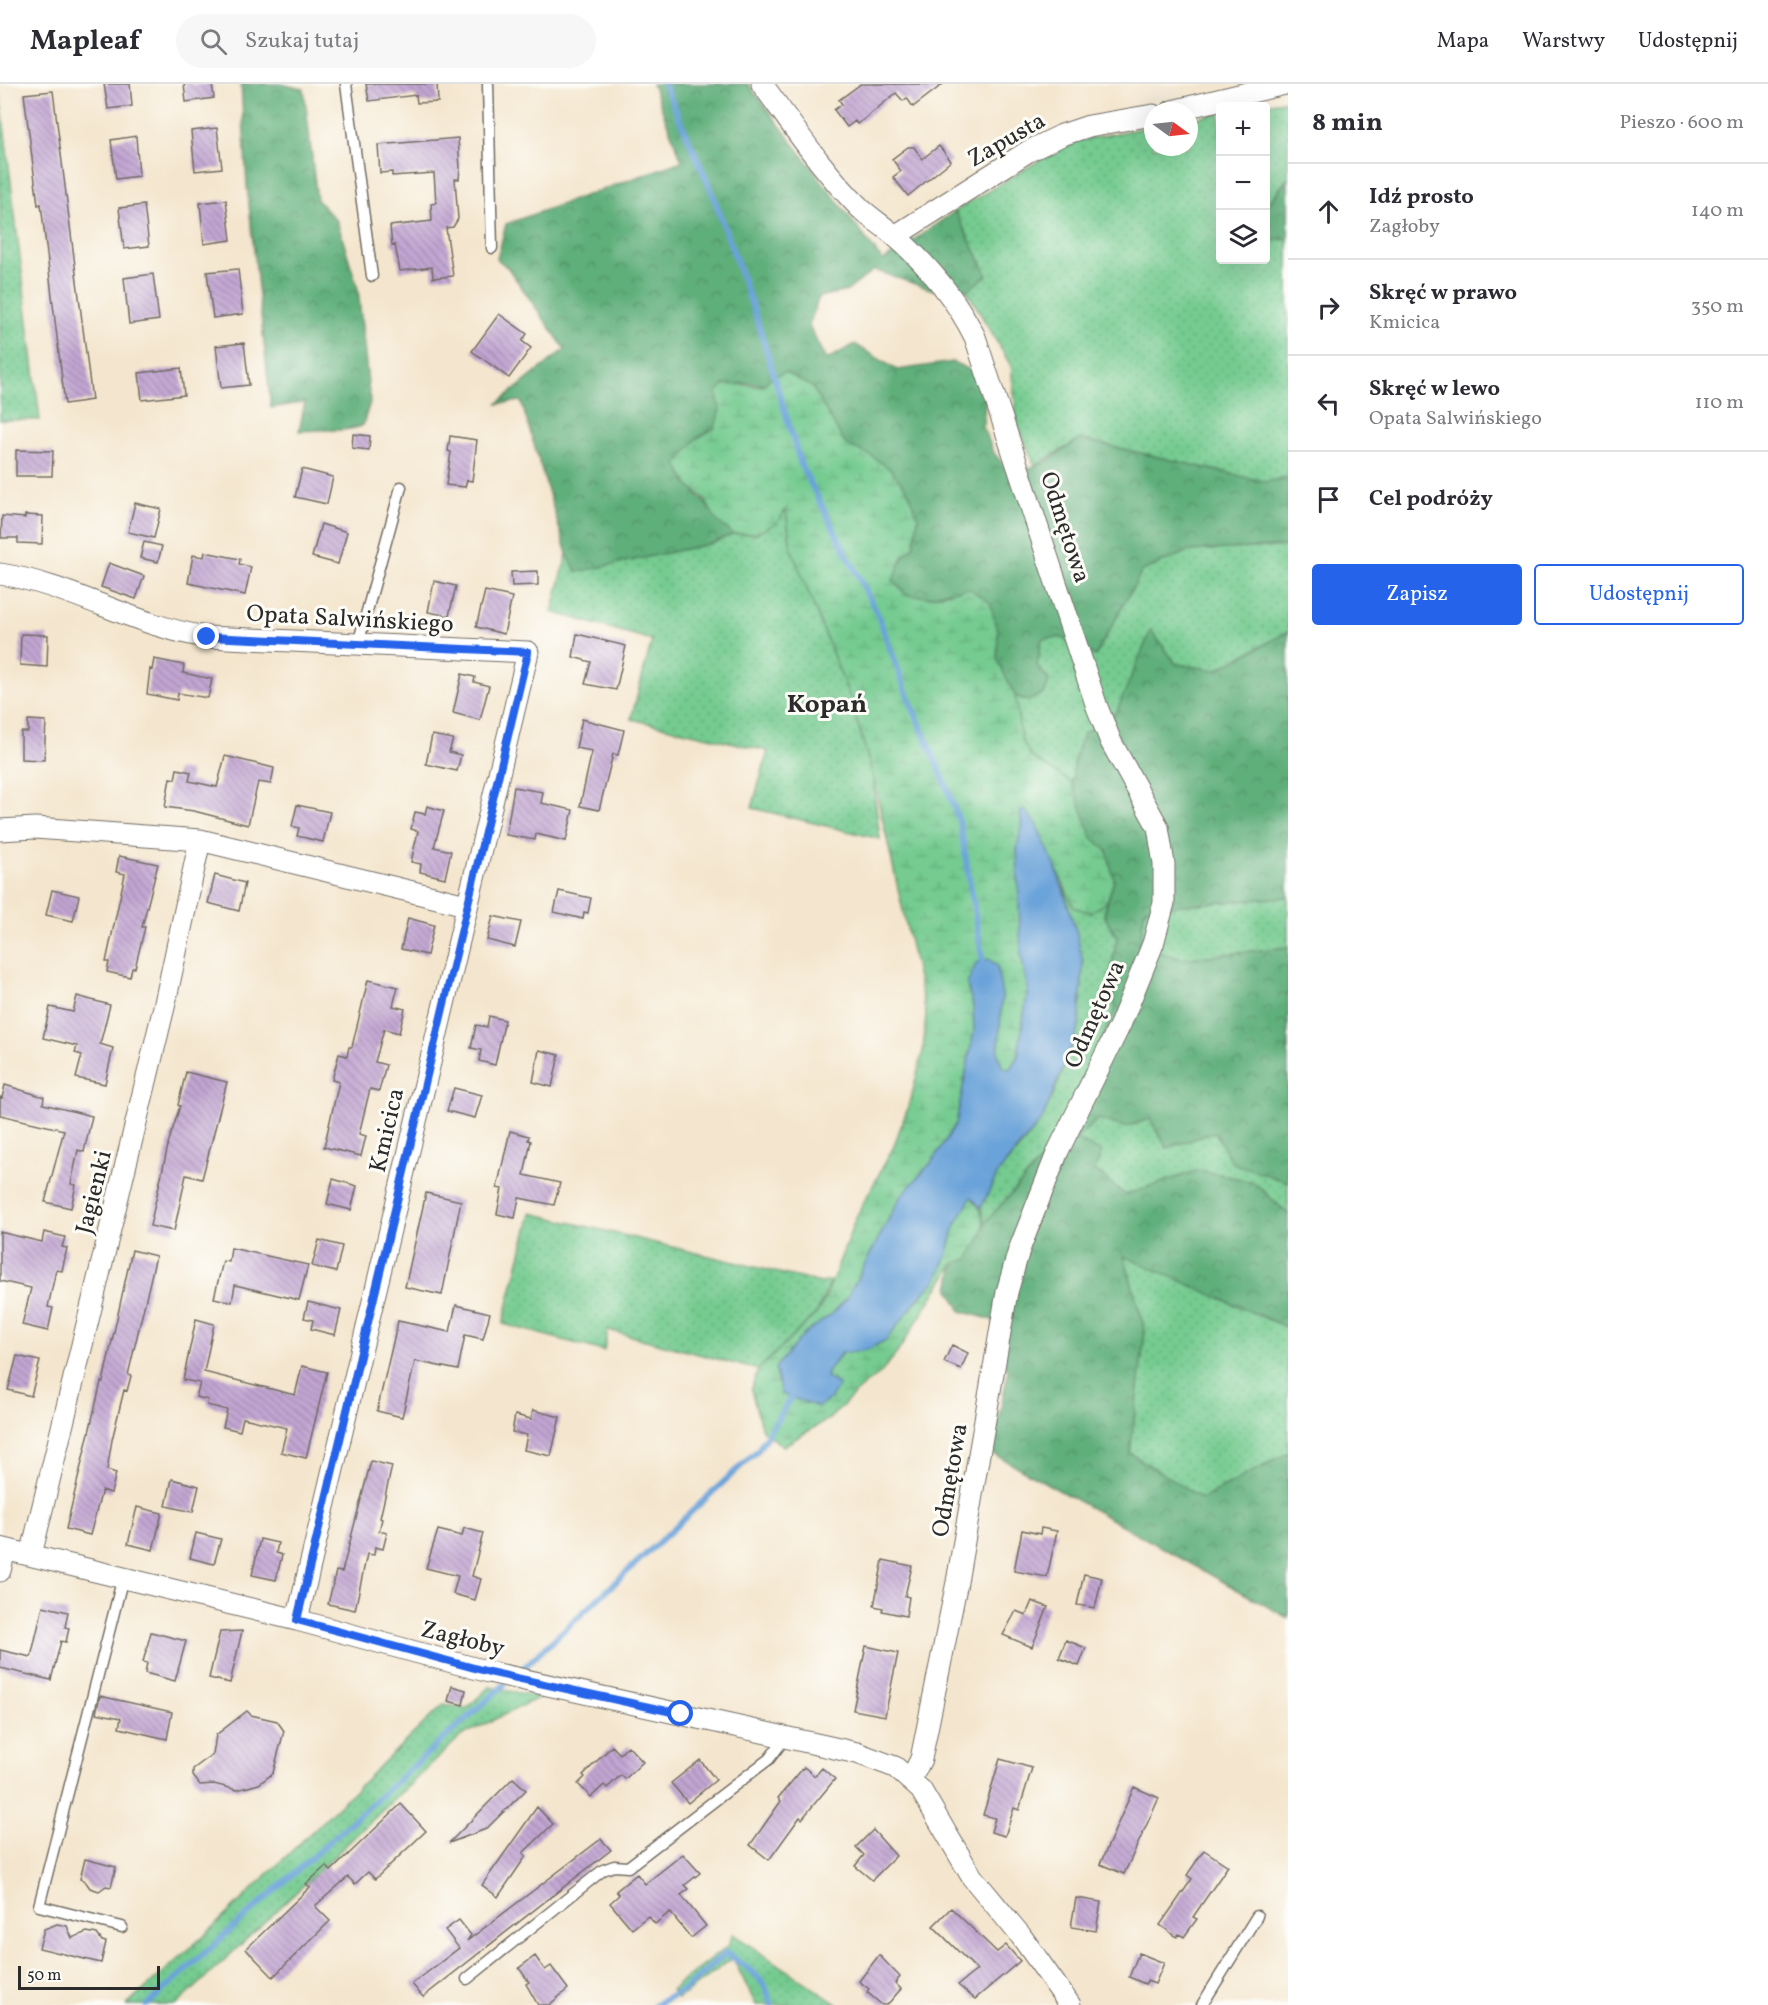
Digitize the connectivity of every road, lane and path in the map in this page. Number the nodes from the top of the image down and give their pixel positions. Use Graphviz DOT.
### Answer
graph roads {
  1 [pos="346,84"];
  2 [pos="488,84"];
  3 [pos="762,84"];
  4 [pos="1285,84"];
  5 [pos="1198,105"];
  6 [pos="1144,116"];
  7 [pos="896,236"];
  8 [pos="492,248"];
  9 [pos="372,276"];
  10 [pos="401,487"];
  11 [pos="0,574"];
  12 [pos="358,644"];
  13 [pos="528,652"];
  14 [pos="0,830"];
  15 [pos="200,840"];
  16 [pos="466,904"];
  17 [pos="3,1548"];
  18 [pos="31,1555"];
  19 [pos="0,1571"];
  20 [pos="123,1577"];
  21 [pos="297,1620"];
  22 [pos="783,1736"];
  23 [pos="911,1779"];
  24 [pos="1257,1916"];
  25 [pos="122,1927"];
  26 [pos="466,1979"];
  27 [pos="1070,2005"];
  28 [pos="1202,2005"];
  1 -- 9 [label="lane"];
  2 -- 8 [label="lane"];
  3 -- 7 [label="street, Odmętowa"];
  4 -- 5 [label="street"];
  6 -- 7 [label="street, Zapusta"];
  7 -- 23 [label="street, Odmętowa"];
  10 -- 12 [label="lane"];
  11 -- 12 [label="street, Opata Salwińskiego"];
  12 -- 13 [label="street, Opata Salwińskiego"];
  13 -- 16 [label="street, Kmicica"];
  14 -- 15 [label="street"];
  15 -- 16 [label="street"];
  15 -- 18 [label="street, Jagienki"];
  16 -- 21 [label="street, Kmicica"];
  17 -- 18 [label="street, Zagłoby"];
  17 -- 19 [label="street"];
  18 -- 20 [label="street, Zagłoby"];
  20 -- 21 [label="street, Zagłoby"];
  20 -- 25 [label="lane"];
  21 -- 22 [label="street, Zagłoby"];
  22 -- 23 [label="street, Zagłoby"];
  22 -- 26 [label="lane"];
  23 -- 27 [label="street"];
  24 -- 28 [label="lane"];
}
